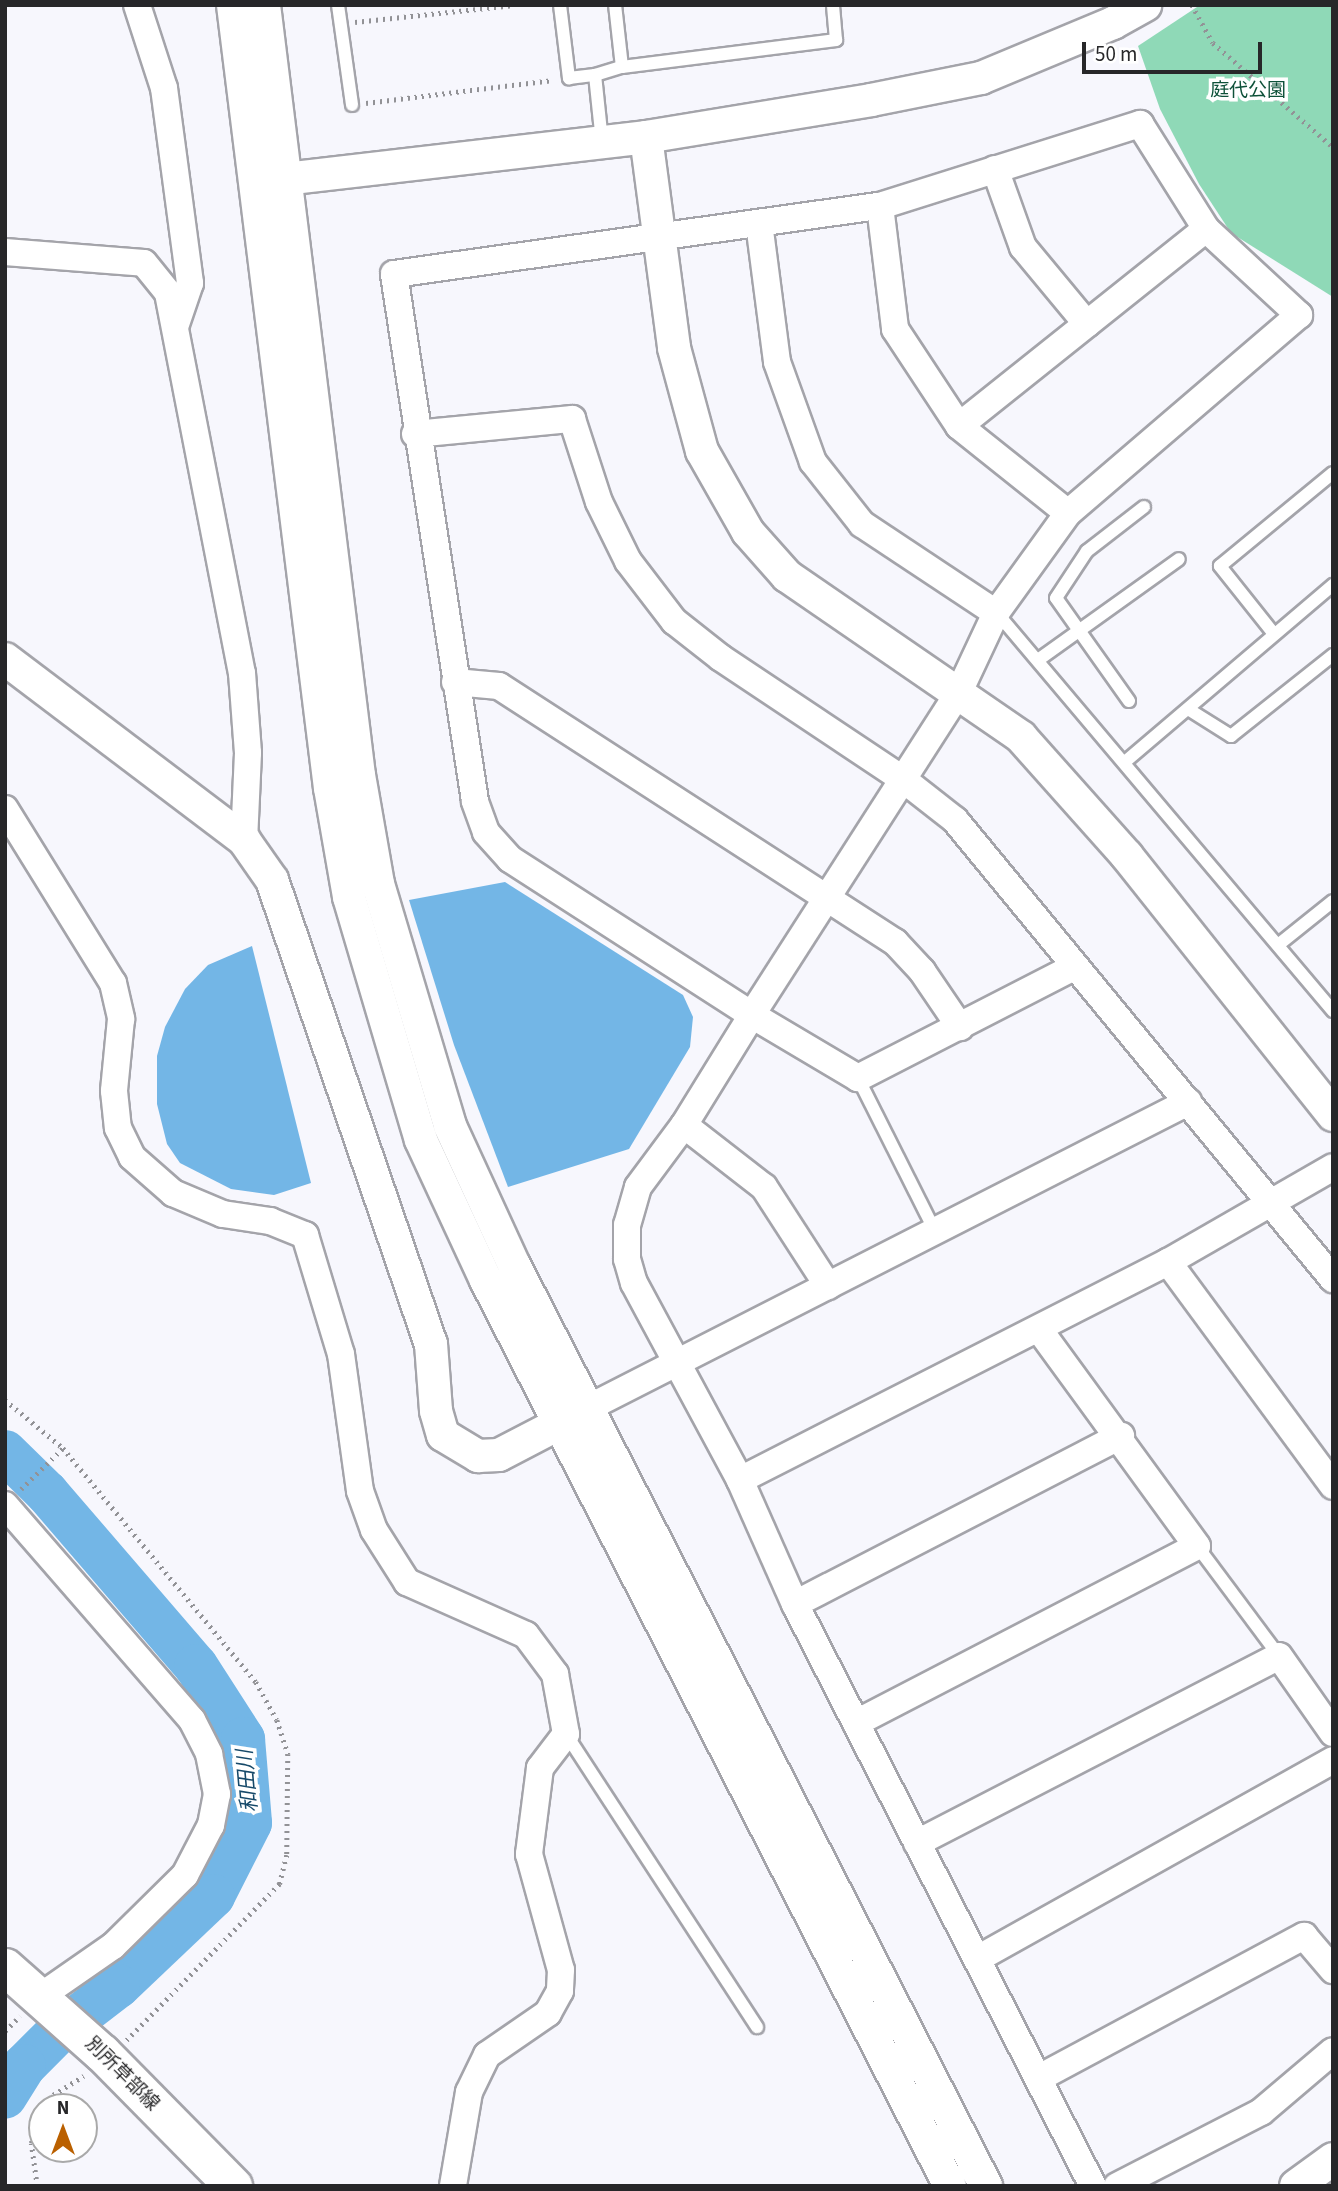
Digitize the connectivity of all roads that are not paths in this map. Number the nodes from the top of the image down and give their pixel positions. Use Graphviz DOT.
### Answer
graph roads {
  1 [pos="136,5"];
  2 [pos="233,5"];
  3 [pos="264,5"];
  4 [pos="338,5"];
  5 [pos="560,5"];
  6 [pos="615,5"];
  7 [pos="833,5"];
  8 [pos="1145,5"];
  9 [pos="1109,14"];
  10 [pos="622,67"];
  11 [pos="595,75"];
  12 [pos="352,104"];
  13 [pos="646,137"];
  14 [pos="602,142"];
  15 [pos="995,169"];
  16 [pos="286,178"];
  17 [pos="255,182"];
  18 [pos="880,206"];
  19 [pos="759,223"];
  20 [pos="1206,229"];
  21 [pos="660,240"];
  22 [pos="5,252"];
  23 [pos="1087,324"];
  24 [pos="175,329"];
  25 [pos="959,426"];
  26 [pos="415,434"];
  27 [pos="1333,473"];
  28 [pos="1144,507"];
  29 [pos="1068,513"];
  30 [pos="1179,559"];
  31 [pos="1333,584"];
  32 [pos="996,613"];
  33 [pos="1074,630"];
  34 [pos="1275,634"];
  35 [pos="1333,656"];
  36 [pos="5,659"];
  37 [pos="1038,660"];
  38 [pos="455,682"];
  39 [pos="959,692"];
  40 [pos="1129,701"];
  41 [pos="1188,709"];
  42 [pos="1126,761"];
  43 [pos="904,780"];
  44 [pos="5,809"];
  45 [pos="244,840"];
  46 [pos="827,898"];
  47 [pos="1333,901"];
  48 [pos="1278,945"];
  49 [pos="1072,968"];
  50 [pos="1333,1011"];
  51 [pos="752,1014"];
  52 [pos="960,1027"];
  53 [pos="859,1078"];
  54 [pos="1188,1102"];
  55 [pos="1333,1115"];
  56 [pos="684,1125"];
  57 [pos="1333,1167"];
  58 [pos="1271,1206"];
  59 [pos="935,1231"];
  60 [pos="1168,1262"];
  61 [pos="1333,1279"];
  62 [pos="828,1286"];
  63 [pos="1039,1329"];
  64 [pos="673,1362"];
  65 [pos="588,1408"];
  66 [pos="560,1424"];
  67 [pos="1121,1436"];
  68 [pos="740,1480"];
  69 [pos="1333,1486"];
  70 [pos="5,1505"];
  71 [pos="1197,1546"];
  72 [pos="795,1604"];
  73 [pos="1279,1656"];
  74 [pos="856,1723"];
  75 [pos="1333,1733"];
  76 [pos="566,1734"];
  77 [pos="1333,1760"];
  78 [pos="917,1843"];
  79 [pos="979,1958"];
  80 [pos="5,1966"];
  81 [pos="1333,1970"];
  82 [pos="45,2000"];
  83 [pos="757,2027"];
  84 [pos="1333,2051"];
  85 [pos="1039,2078"];
  86 [pos="1333,2159"];
  87 [pos="233,2186"];
  88 [pos="453,2186"];
  89 [pos="950,2186"];
  90 [pos="986,2186"];
  91 [pos="1093,2186"];
  92 [pos="1117,2186"];
  93 [pos="1296,2186"];
  1 -- 24 [label="street"];
  2 -- 17 [label="street"];
  3 -- 16 [label="street"];
  4 -- 12 [label="lane"];
  5 -- 11 [label="lane"];
  6 -- 10 [label="lane"];
  7 -- 10 [label="lane"];
  8 -- 9 [label="street"];
  9 -- 13 [label="street"];
  10 -- 11 [label="lane"];
  11 -- 14 [label="lane"];
  13 -- 14 [label="street"];
  13 -- 21 [label="street"];
  14 -- 16 [label="street"];
  15 -- 18 [label="street"];
  15 -- 20 [label="street"];
  15 -- 23 [label="street"];
  16 -- 17 [label="street"];
  16 -- 65 [label="street"];
  17 -- 66 [label="street"];
  18 -- 19 [label="street"];
  18 -- 25 [label="street"];
  19 -- 21 [label="street"];
  19 -- 32 [label="street"];
  20 -- 23 [label="street"];
  20 -- 29 [label="street"];
  21 -- 26 [label="street"];
  21 -- 39 [label="street"];
  22 -- 24 [label="street"];
  23 -- 25 [label="street"];
  24 -- 45 [label="street"];
  25 -- 29 [label="street"];
  26 -- 38 [label="street"];
  26 -- 43 [label="street"];
  27 -- 34 [label="lane"];
  28 -- 33 [label="lane"];
  29 -- 32 [label="street"];
  30 -- 33 [label="lane"];
  31 -- 34 [label="lane"];
  32 -- 37 [label="lane"];
  32 -- 39 [label="street"];
  33 -- 37 [label="lane"];
  33 -- 40 [label="lane"];
  34 -- 41 [label="lane"];
  35 -- 41 [label="lane"];
  36 -- 45 [label="street"];
  37 -- 42 [label="lane"];
  38 -- 46 [label="street"];
  38 -- 51 [label="street"];
  39 -- 43 [label="street"];
  39 -- 55 [label="street"];
  41 -- 42 [label="lane"];
  42 -- 48 [label="lane"];
  43 -- 46 [label="street"];
  43 -- 49 [label="street"];
  44 -- 76 [label="street"];
  45 -- 66 [label="street"];
  46 -- 51 [label="street"];
  46 -- 52 [label="street"];
  47 -- 48 [label="lane"];
  48 -- 50 [label="lane"];
  49 -- 52 [label="street"];
  49 -- 54 [label="street"];
  51 -- 53 [label="street"];
  51 -- 56 [label="street"];
  52 -- 53 [label="street"];
  53 -- 59 [label="lane"];
  54 -- 58 [label="street"];
  54 -- 59 [label="street"];
  56 -- 62 [label="street"];
  56 -- 64 [label="street"];
  57 -- 58 [label="street"];
  58 -- 60 [label="street"];
  58 -- 61 [label="street"];
  59 -- 62 [label="street"];
  60 -- 63 [label="street"];
  60 -- 69 [label="street"];
  62 -- 64 [label="street"];
  63 -- 67 [label="street"];
  63 -- 68 [label="street"];
  64 -- 65 [label="street"];
  64 -- 68 [label="street"];
  65 -- 66 [label="street"];
  65 -- 90 [label="street"];
  66 -- 89 [label="street"];
  67 -- 71 [label="street"];
  67 -- 72 [label="street"];
  68 -- 72 [label="street"];
  70 -- 82 [label="street"];
  71 -- 73 [label="lane"];
  71 -- 74 [label="street"];
  72 -- 74 [label="street"];
  73 -- 75 [label="street"];
  73 -- 78 [label="street"];
  74 -- 78 [label="street"];
  76 -- 83 [label="lane"];
  76 -- 88 [label="street"];
  77 -- 79 [label="street"];
  78 -- 79 [label="street"];
  79 -- 85 [label="street"];
  80 -- 82 [label="main road, 別所草部線"];
  81 -- 85 [label="street"];
  82 -- 87 [label="main road, 別所草部線"];
  84 -- 92 [label="street"];
  85 -- 91 [label="street"];
  86 -- 93 [label="street"];
}
